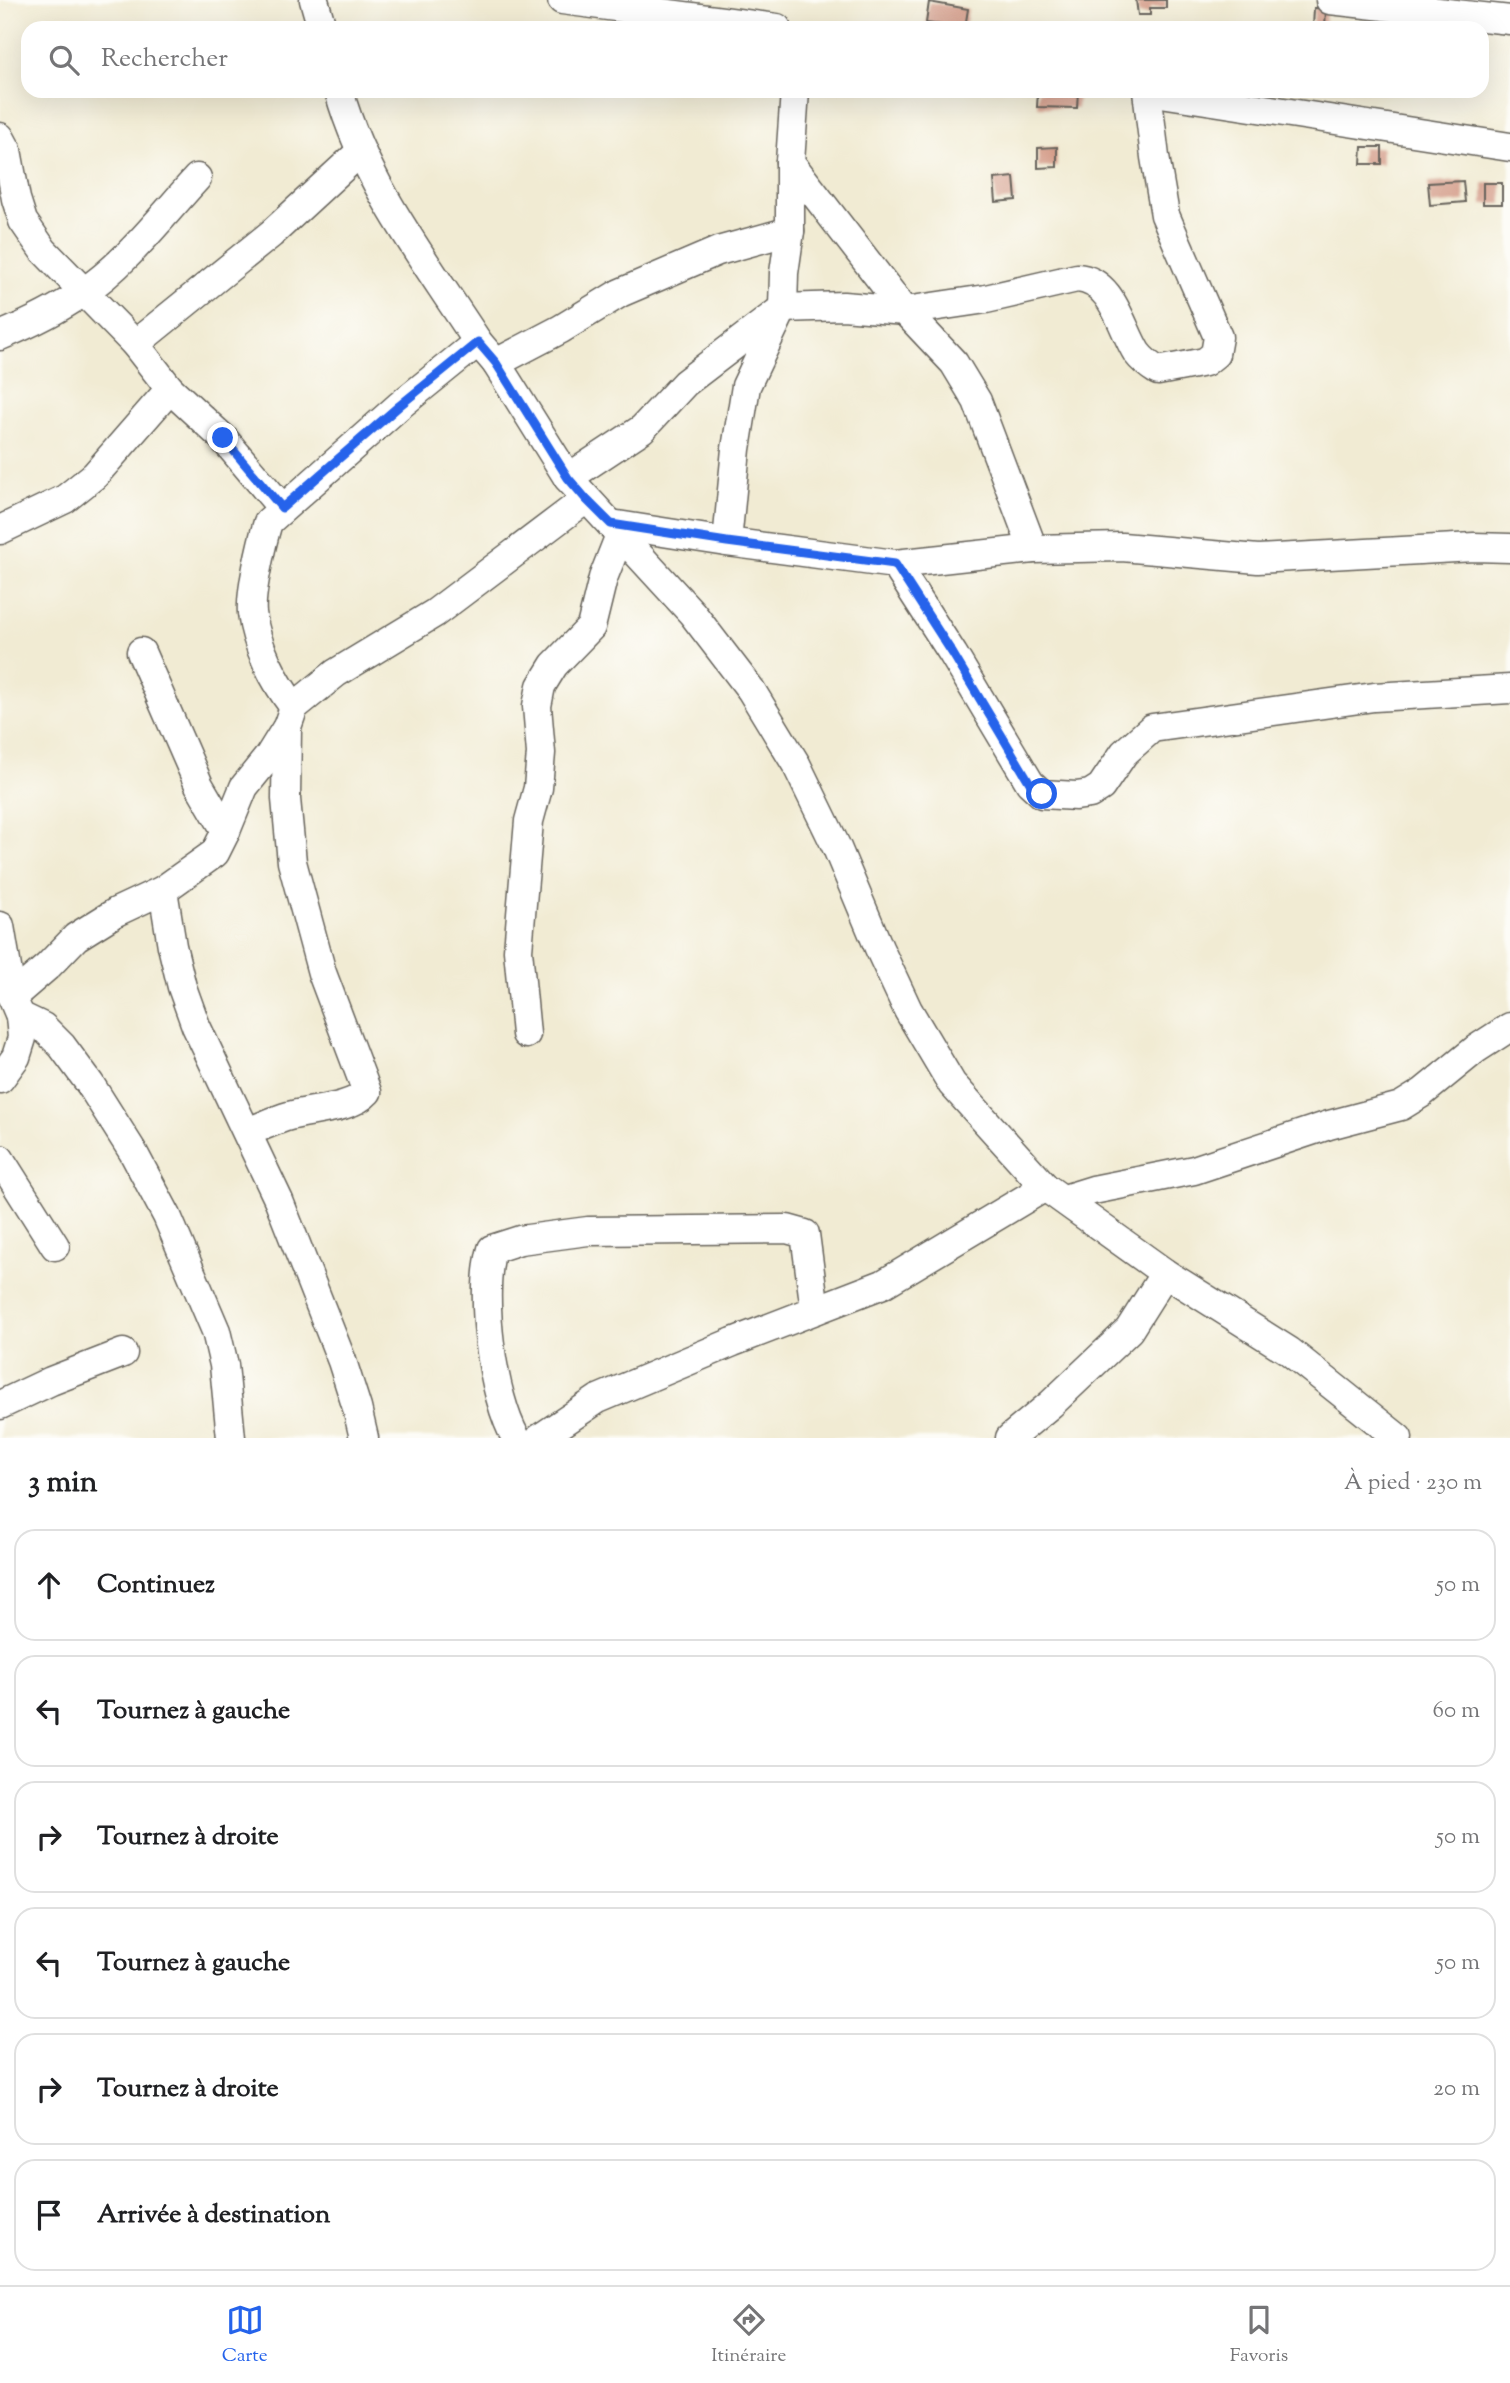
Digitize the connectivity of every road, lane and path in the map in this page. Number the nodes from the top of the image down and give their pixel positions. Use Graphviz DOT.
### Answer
graph roads {
  1 [pos="313,0"];
  2 [pos="562,0"];
  3 [pos="1342,1"];
  4 [pos="1510,20"];
  5 [pos="320,21"];
  6 [pos="722,21"];
  7 [pos="341,98"];
  8 [pos="795,98"];
  9 [pos="1149,98"];
  10 [pos="1193,98"];
  11 [pos="0,137"];
  12 [pos="1510,147"];
  13 [pos="360,152"];
  14 [pos="790,162"];
  15 [pos="197,178"];
  16 [pos="790,231"];
  17 [pos="84,292"];
  18 [pos="783,308"];
  19 [pos="905,311"];
  20 [pos="0,336"];
  21 [pos="135,344"];
  22 [pos="487,352"];
  23 [pos="170,389"];
  24 [pos="568,478"];
  25 [pos="586,499"];
  26 [pos="282,508"];
  27 [pos="0,530"];
  28 [pos="616,530"];
  29 [pos="727,542"];
  30 [pos="1510,548"];
  31 [pos="1033,549"];
  32 [pos="895,564"];
  33 [pos="141,652"];
  34 [pos="1510,689"];
  35 [pos="291,717"];
  36 [pos="226,831"];
  37 [pos="163,890"];
  38 [pos="0,926"];
  39 [pos="16,1007"];
  40 [pos="1510,1027"];
  41 [pos="526,1034"];
  42 [pos="0,1079"];
  43 [pos="247,1132"];
  44 [pos="0,1159"];
  45 [pos="1055,1193"];
  46 [pos="55,1246"];
  47 [pos="1164,1273"];
  48 [pos="815,1310"];
  49 [pos="123,1353"];
  50 [pos="0,1405"];
  51 [pos="231,1438"];
  52 [pos="364,1438"];
  53 [pos="516,1438"];
  54 [pos="540,1438"];
  55 [pos="1010,1438"];
  56 [pos="1398,1438"];
  1 -- 5 [label="street"];
  2 -- 6 [label="street"];
  3 -- 4 [label="street"];
  7 -- 13 [label="street"];
  8 -- 14 [label="street"];
  9 -- 19 [label="street"];
  10 -- 12 [label="street"];
  11 -- 17 [label="street"];
  13 -- 21 [label="street"];
  13 -- 22 [label="street"];
  14 -- 16 [label="street"];
  14 -- 19 [label="street"];
  15 -- 17 [label="street"];
  16 -- 18 [label="street"];
  16 -- 22 [label="street"];
  17 -- 20 [label="street"];
  17 -- 21 [label="street"];
  18 -- 19 [label="street"];
  18 -- 24 [label="street"];
  18 -- 29 [label="street"];
  19 -- 31 [label="street"];
  21 -- 23 [label="street"];
  22 -- 24 [label="street"];
  22 -- 26 [label="street"];
  23 -- 26 [label="street"];
  23 -- 27 [label="street"];
  24 -- 25 [label="street"];
  25 -- 28 [label="street"];
  25 -- 35 [label="street"];
  26 -- 35 [label="street"];
  28 -- 29 [label="street"];
  28 -- 41 [label="street"];
  28 -- 45 [label="street"];
  29 -- 32 [label="street"];
  30 -- 31 [label="street"];
  31 -- 32 [label="street"];
  32 -- 34 [label="street"];
  33 -- 36 [label="street"];
  35 -- 36 [label="street"];
  35 -- 43 [label="street"];
  36 -- 37 [label="street"];
  37 -- 39 [label="street"];
  37 -- 43 [label="street"];
  38 -- 39 [label="street"];
  39 -- 42 [label="street"];
  39 -- 51 [label="street"];
  40 -- 45 [label="street"];
  43 -- 52 [label="street"];
  44 -- 46 [label="street"];
  45 -- 47 [label="street"];
  45 -- 48 [label="street"];
  47 -- 55 [label="street"];
  47 -- 56 [label="street"];
  48 -- 53 [label="street"];
  48 -- 54 [label="street"];
  49 -- 50 [label="street"];
}
